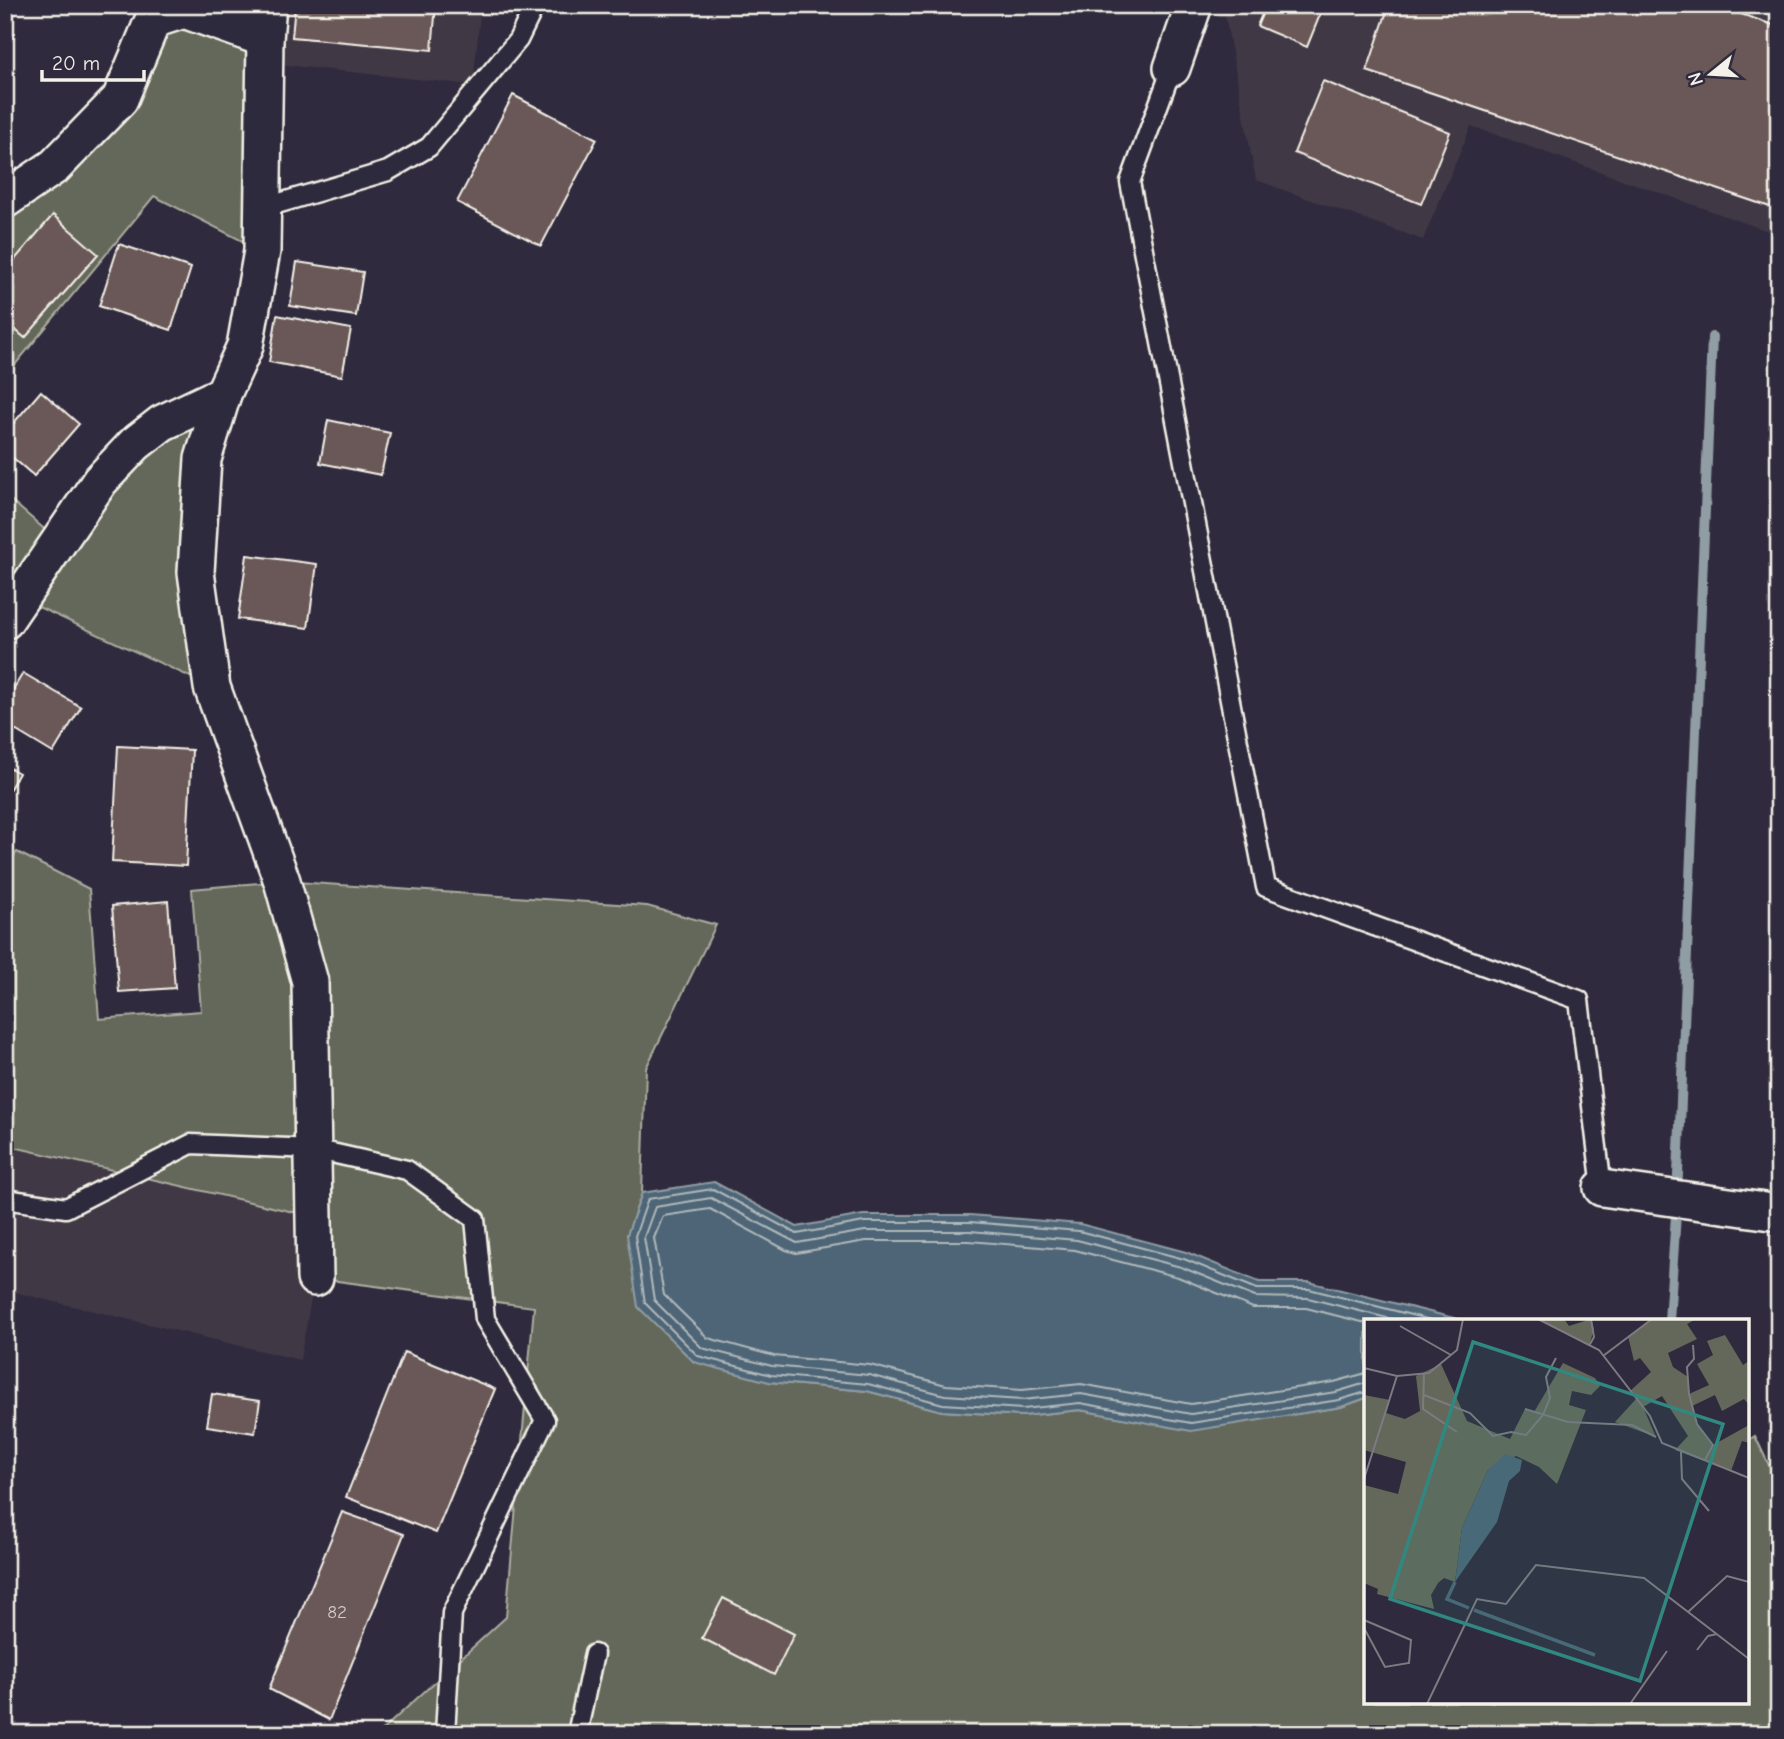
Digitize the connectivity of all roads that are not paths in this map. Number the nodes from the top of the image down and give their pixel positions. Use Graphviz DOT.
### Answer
graph roads {
  1 [pos="535,5"];
  2 [pos="1194,5"];
  3 [pos="267,22"];
  4 [pos="1171,68"];
  5 [pos="5,200"];
  6 [pos="263,208"];
  7 [pos="223,394"];
  8 [pos="5,621"];
  9 [pos="314,1149"];
  10 [pos="1602,1188"];
  11 [pos="5,1199"];
  12 [pos="1779,1213"];
  13 [pos="315,1278"];
  14 [pos="594,1654"];
  15 [pos="445,1734"];
  16 [pos="577,1734"];
  1 -- 6 [label="lane"];
  2 -- 4 [label="street"];
  3 -- 5 [label="street"];
  3 -- 6 [label="street"];
  4 -- 10 [label="lane"];
  6 -- 7 [label="street"];
  7 -- 8 [label="street"];
  7 -- 9 [label="street"];
  9 -- 11 [label="lane"];
  9 -- 13 [label="street"];
  9 -- 15 [label="lane"];
  10 -- 12 [label="street"];
  14 -- 16 [label="lane"];
}
